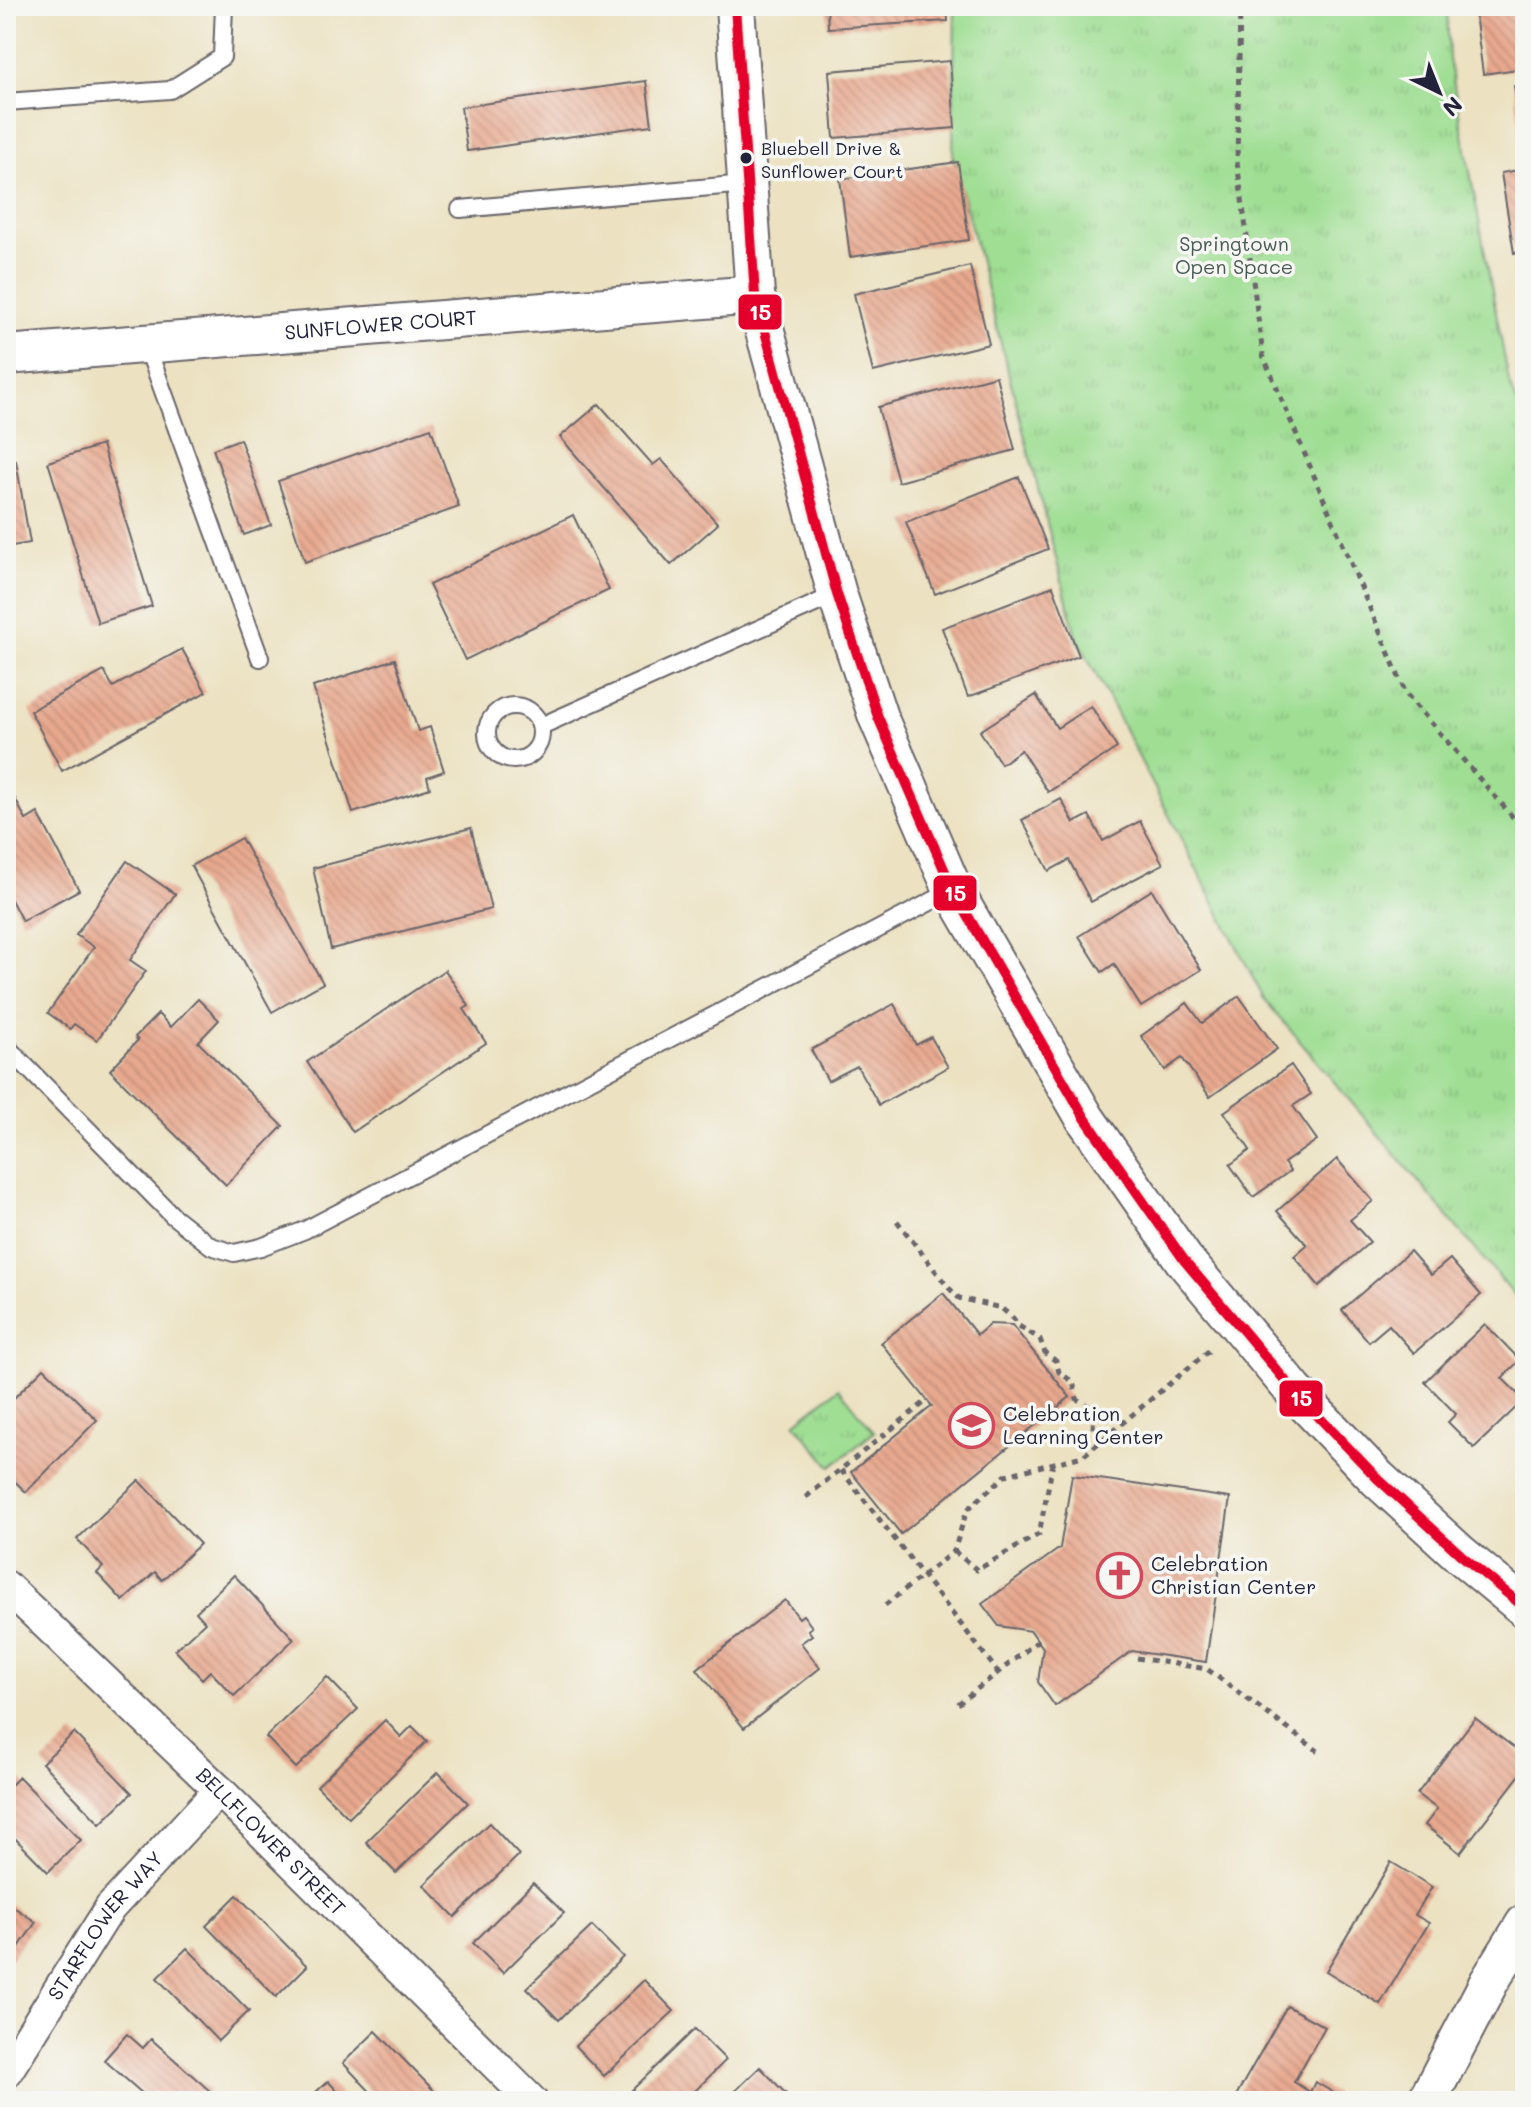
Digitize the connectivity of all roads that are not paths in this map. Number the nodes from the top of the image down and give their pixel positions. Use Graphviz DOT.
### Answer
graph roads {
  1 [pos="224,6"];
  2 [pos="735,6"];
  3 [pos="6,102"];
  4 [pos="746,184"];
  5 [pos="460,209"];
  6 [pos="755,295"];
  7 [pos="146,344"];
  8 [pos="6,355"];
  9 [pos="837,594"];
  10 [pos="260,658"];
  11 [pos="541,726"];
  12 [pos="953,890"];
  13 [pos="6,1041"];
  14 [pos="6,1586"];
  15 [pos="1525,1608"];
  16 [pos="219,1790"];
  17 [pos="1525,1924"];
  18 [pos="6,2073"];
  19 [pos="532,2101"];
  20 [pos="1427,2101"];
  1 -- 3 [label="lane"];
  2 -- 4 [label="street"];
  4 -- 5 [label="lane"];
  4 -- 6 [label="street"];
  6 -- 7 [label="street, SUNFLOWER COURT"];
  6 -- 9 [label="street"];
  7 -- 8 [label="street, SUNFLOWER COURT"];
  7 -- 10 [label="lane"];
  9 -- 11 [label="lane"];
  9 -- 12 [label="street"];
  12 -- 13 [label="lane"];
  12 -- 15 [label="street"];
  14 -- 16 [label="street, BELLFLOWER STREET"];
  16 -- 18 [label="street, STARFLOWER WAY"];
  16 -- 19 [label="street, BELLFLOWER STREET"];
  17 -- 20 [label="street"];
}
